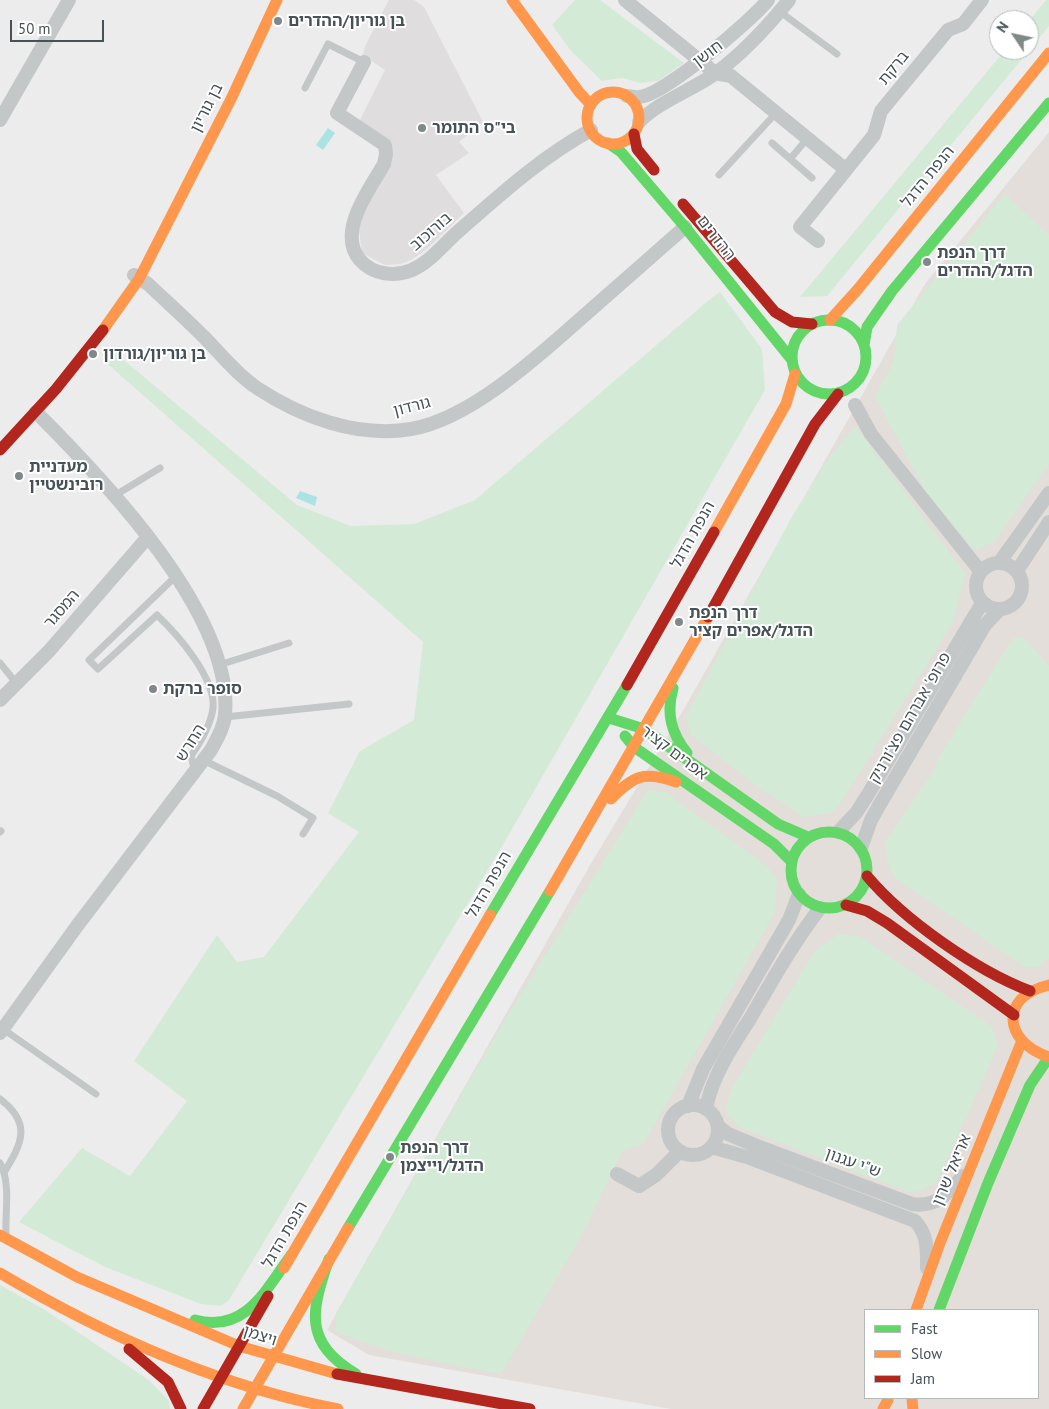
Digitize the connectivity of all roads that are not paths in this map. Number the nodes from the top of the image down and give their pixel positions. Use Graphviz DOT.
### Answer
graph roads {
  1 [pos="69,0"];
  2 [pos="277,0"];
  3 [pos="512,0"];
  4 [pos="625,0"];
  5 [pos="768,0"];
  6 [pos="789,0"];
  7 [pos="982,0"];
  8 [pos="779,11"];
  9 [pos="1049,53"];
  10 [pos="837,54"];
  11 [pos="698,60"];
  12 [pos="364,62"];
  13 [pos="715,73"];
  14 [pos="305,88"];
  15 [pos="627,96"];
  16 [pos="1049,103"];
  17 [pos="591,105"];
  18 [pos="776,113"];
  19 [pos="0,120"];
  20 [pos="636,128"];
  21 [pos="591,130"];
  22 [pos="808,139"];
  23 [pos="608,143"];
  24 [pos="772,143"];
  25 [pos="790,160"];
  26 [pos="845,169"];
  27 [pos="719,175"];
  28 [pos="812,178"];
  29 [pos="661,179"];
  30 [pos="674,194"];
  31 [pos="685,227"];
  32 [pos="818,241"];
  33 [pos="136,277"];
  34 [pos="830,320"];
  35 [pos="812,324"];
  36 [pos="864,345"];
  37 [pos="792,360"];
  38 [pos="795,374"];
  39 [pos="838,394"];
  40 [pos="855,405"];
  41 [pos="36,412"];
  42 [pos="0,450"];
  43 [pos="160,468"];
  44 [pos="1049,493"];
  45 [pos="113,496"];
  46 [pos="1049,522"];
  47 [pos="147,538"];
  48 [pos="999,563"];
  49 [pos="977,567"];
  50 [pos="1017,571"];
  51 [pos="176,576"];
  52 [pos="982,603"];
  53 [pos="147,604"];
  54 [pos="999,610"];
  55 [pos="157,615"];
  56 [pos="289,643"];
  57 [pos="683,663"];
  58 [pos="0,664"];
  59 [pos="219,665"];
  60 [pos="17,684"];
  61 [pos="0,700"];
  62 [pos="349,704"];
  63 [pos="225,714"];
  64 [pos="608,718"];
  65 [pos="644,729"];
  66 [pos="634,747"];
  67 [pos="199,766"];
  68 [pos="709,774"];
  69 [pos="693,788"];
  70 [pos="591,821"];
  71 [pos="838,832"];
  72 [pos="302,834"];
  73 [pos="808,837"];
  74 [pos="861,848"];
  75 [pos="791,861"];
  76 [pos="867,876"];
  77 [pos="799,894"];
  78 [pos="846,904"];
  79 [pos="820,908"];
  80 [pos="1049,986"];
  81 [pos="1030,991"];
  82 [pos="1014,1015"];
  83 [pos="2,1031"];
  84 [pos="1021,1043"];
  85 [pos="1049,1057"];
  86 [pos="96,1094"];
  87 [pos="0,1099"];
  88 [pos="688,1106"];
  89 [pos="706,1108"];
  90 [pos="718,1126"];
  91 [pos="711,1147"];
  92 [pos="680,1151"];
  93 [pos="0,1163"];
  94 [pos="969,1170"];
  95 [pos="4,1171"];
  96 [pos="617,1174"];
  97 [pos="3,1237"];
  98 [pos="292,1254"];
  99 [pos="330,1260"];
  100 [pos="0,1272"];
  101 [pos="927,1276"];
  102 [pos="916,1309"];
  103 [pos="939,1309"];
  104 [pos="160,1313"];
  105 [pos="96,1324"];
  106 [pos="239,1346"];
  107 [pos="273,1357"];
  108 [pos="220,1378"];
  109 [pos="370,1380"];
  110 [pos="253,1390"];
  111 [pos="181,1409"];
  112 [pos="203,1409"];
  113 [pos="243,1409"];
  114 [pos="338,1409"];
  115 [pos="530,1409"];
  1 -- 19 [label="street"];
  2 -- 33 [label="main road, בן גוריון"];
  3 -- 17 [label="main road"];
  4 -- 11 [label="street"];
  5 -- 11 [label="street, חושן"];
  6 -- 8 [label="street, חושן"];
  7 -- 26 [label="street, ברקת"];
  8 -- 10 [label="lane"];
  8 -- 13 [label="street, חושן"];
  9 -- 34 [label="main road, הנפת הדגל"];
  11 -- 13 [label="street"];
  11 -- 15 [label="street, חושן"];
  12 -- 14 [label="lane"];
  12 -- 21 [label="street, בורוכוב"];
  13 -- 18 [label="street"];
  13 -- 20 [label="street, חושן"];
  15 -- 17 [label="main road"];
  15 -- 20 [label="main road"];
  16 -- 36 [label="main road"];
  17 -- 21 [label="main road"];
  18 -- 22 [label="street"];
  18 -- 27 [label="lane"];
  20 -- 23 [label="main road"];
  20 -- 29 [label="main road"];
  21 -- 23 [label="main road"];
  22 -- 25 [label="lane"];
  22 -- 26 [label="street"];
  23 -- 31 [label="main road, ההדרים"];
  24 -- 25 [label="lane"];
  25 -- 28 [label="lane"];
  26 -- 32 [label="street, ברקת"];
  30 -- 35 [label="main road, ההדרים"];
  31 -- 33 [label="street, גורדון"];
  31 -- 37 [label="main road, ההדרים"];
  33 -- 41 [label="main road, בן גוריון"];
  34 -- 35 [label="main road"];
  34 -- 36 [label="main road"];
  35 -- 37 [label="main road"];
  36 -- 39 [label="main road"];
  37 -- 38 [label="main road"];
  38 -- 39 [label="main road"];
  38 -- 64 [label="main road, הנפת הדגל"];
  39 -- 57 [label="main road"];
  40 -- 49 [label="street"];
  41 -- 42 [label="main road, בן גוריון"];
  41 -- 45 [label="street, החרש"];
  43 -- 45 [label="lane"];
  44 -- 48 [label="street"];
  45 -- 47 [label="street, החרש"];
  46 -- 50 [label="street"];
  47 -- 51 [label="street, החרש"];
  47 -- 60 [label="street, המסגר"];
  48 -- 50 [label="street"];
  48 -- 52 [label="street"];
  50 -- 54 [label="street"];
  51 -- 53 [label="lane"];
  51 -- 59 [label="street, החרש"];
  52 -- 54 [label="street"];
  52 -- 71 [label="street, פרופ' אברהם פצ'ורניק"];
  53 -- 55 [label="lane"];
  53 -- 55 [label="lane"];
  54 -- 74 [label="street, פרופ' אברהם פצ'ורניק"];
  55 -- 67 [label="lane"];
  56 -- 59 [label="lane"];
  57 -- 65 [label="main road"];
  57 -- 68 [label="main road"];
  58 -- 60 [label="lane"];
  59 -- 63 [label="street, החרש"];
  60 -- 61 [label="street, המסגר"];
  62 -- 63 [label="lane"];
  63 -- 67 [label="street, החרש"];
  64 -- 65 [label="main road, אפרים קציר"];
  64 -- 66 [label="main road, אפרים קציר"];
  64 -- 98 [label="main road, הנפת הדגל"];
  65 -- 66 [label="main road"];
  65 -- 68 [label="main road, אפרים קציר"];
  66 -- 69 [label="main road, אפרים קציר"];
  66 -- 70 [label="main road"];
  67 -- 72 [label="lane"];
  67 -- 83 [label="street, החרש"];
  68 -- 73 [label="main road, אפרים קציר"];
  69 -- 70 [label="main road"];
  69 -- 75 [label="main road, אפרים קציר"];
  70 -- 99 [label="main road"];
  71 -- 73 [label="main road"];
  71 -- 74 [label="main road"];
  73 -- 75 [label="main road"];
  74 -- 76 [label="main road"];
  75 -- 77 [label="main road"];
  76 -- 78 [label="main road"];
  76 -- 81 [label="main road"];
  77 -- 79 [label="main road"];
  77 -- 88 [label="street"];
  78 -- 79 [label="main road"];
  78 -- 82 [label="main road"];
  79 -- 89 [label="street"];
  80 -- 81 [label="main road"];
  81 -- 82 [label="main road"];
  82 -- 84 [label="main road"];
  83 -- 86 [label="lane"];
  84 -- 85 [label="main road"];
  84 -- 94 [label="main road, אריאל שרון"];
  85 -- 103 [label="main road"];
  87 -- 95 [label="lane"];
  88 -- 89 [label="street"];
  88 -- 92 [label="street"];
  89 -- 90 [label="street"];
  90 -- 91 [label="street"];
  90 -- 94 [label="street, ש\"י עגנון"];
  91 -- 92 [label="street"];
  91 -- 101 [label="street, ש\"י עגנון"];
  92 -- 96 [label="street"];
  93 -- 95 [label="lane"];
  94 -- 101 [label="main road, אריאל שרון"];
  95 -- 97 [label="lane"];
  97 -- 104 [label="main road, ויצמן"];
  98 -- 104 [label="main road"];
  98 -- 106 [label="main road, הנפת הדגל"];
  99 -- 107 [label="main road"];
  99 -- 109 [label="main road"];
  100 -- 105 [label="main road"];
  101 -- 102 [label="main road, אריאל שרון"];
  104 -- 106 [label="main road, ויצמן"];
  105 -- 108 [label="main road"];
  105 -- 111 [label="main road"];
  106 -- 107 [label="main road, ויצמן"];
  106 -- 108 [label="main road, הנפת הדגל"];
  107 -- 109 [label="main road, ויצמן"];
  107 -- 110 [label="main road"];
  108 -- 110 [label="main road"];
  108 -- 112 [label="main road, הנפת הדגל"];
  109 -- 115 [label="main road, ויצמן"];
  110 -- 113 [label="main road"];
  110 -- 114 [label="main road"];
}
